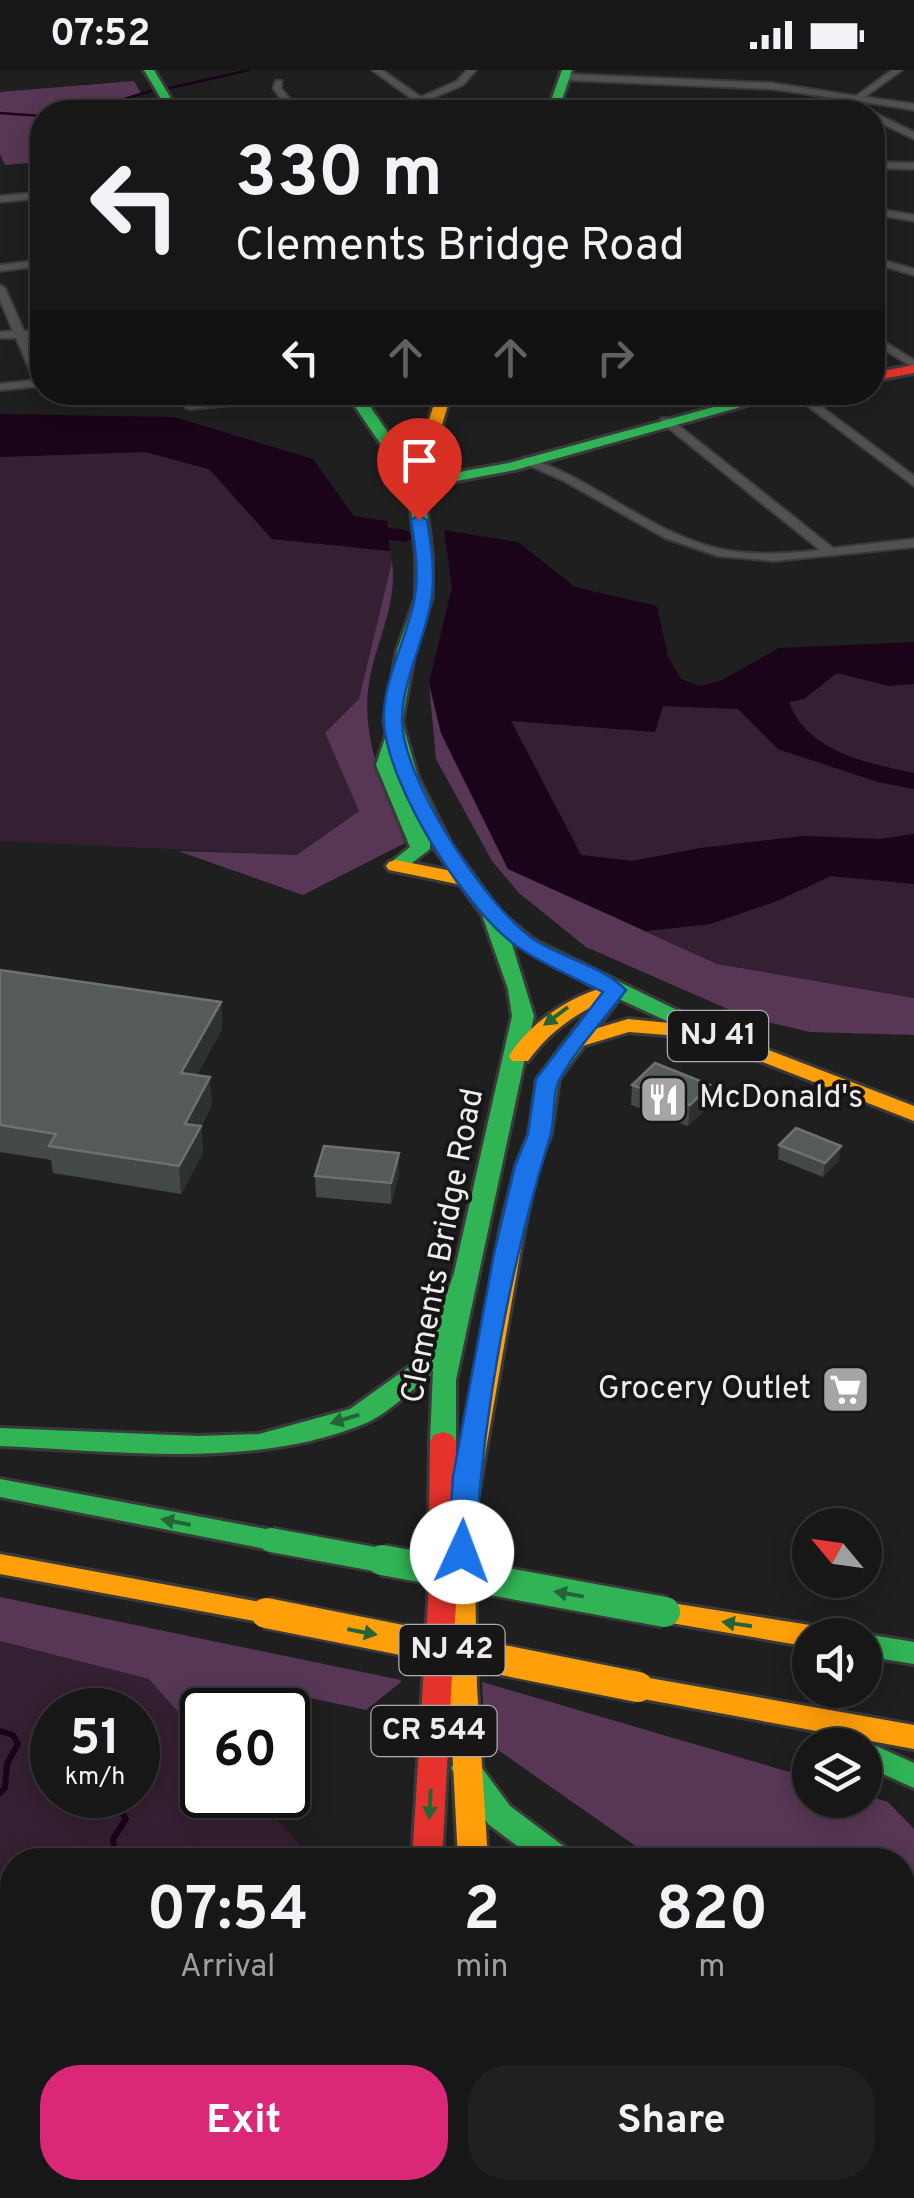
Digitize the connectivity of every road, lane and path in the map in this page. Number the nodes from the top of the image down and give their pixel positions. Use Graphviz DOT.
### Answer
graph roads {
  1 [pos="149,70"];
  2 [pos="376,70"];
  3 [pos="472,70"];
  4 [pos="898,70"];
  5 [pos="566,73"];
  6 [pos="279,83"];
  7 [pos="859,98"];
  8 [pos="167,100"];
  9 [pos="286,100"];
  10 [pos="419,100"];
  11 [pos="556,100"];
  12 [pos="856,100"];
  13 [pos="873,100"];
  14 [pos="885,102"];
  15 [pos="914,106"];
  16 [pos="885,122"];
  17 [pos="914,136"];
  18 [pos="885,165"];
  19 [pos="914,166"];
  20 [pos="30,196"];
  21 [pos="0,199"];
  22 [pos="885,213"];
  23 [pos="914,218"];
  24 [pos="30,264"];
  25 [pos="885,264"];
  26 [pos="0,268"];
  27 [pos="914,272"];
  28 [pos="0,288"];
  29 [pos="20,334"];
  30 [pos="30,334"];
  31 [pos="0,336"];
  32 [pos="885,347"];
  33 [pos="30,356"];
  34 [pos="914,367"];
  35 [pos="885,374"];
  36 [pos="30,384"];
  37 [pos="0,386"];
  38 [pos="358,405"];
  39 [pos="441,405"];
  40 [pos="732,405"];
  41 [pos="809,405"];
  42 [pos="665,420"];
  43 [pos="428,446"];
  44 [pos="394,452"];
  45 [pos="525,462"];
  46 [pos="914,482"];
  47 [pos="416,484"];
  48 [pos="914,543"];
  49 [pos="830,552"];
  50 [pos="394,736"];
  51 [pos="467,880"];
  52 [pos="492,915"];
  53 [pos="615,990"];
  54 [pos="731,1042"];
  55 [pos="571,1046"];
  56 [pos="514,1064"];
  57 [pos="914,1114"];
  58 [pos="468,1269"];
  59 [pos="0,1437"];
  60 [pos="0,1488"];
  61 [pos="0,1564"];
  62 [pos="792,1633"];
  63 [pos="882,1648"];
  64 [pos="914,1653"];
  65 [pos="638,1687"];
  66 [pos="792,1731"];
  67 [pos="914,1736"];
  68 [pos="882,1761"];
  69 [pos="466,1768"];
  70 [pos="914,1776"];
  71 [pos="428,1848"];
  72 [pos="472,1848"];
  73 [pos="543,1848"];
  1 -- 8 [label="main road"];
  2 -- 10 [label="street"];
  3 -- 10 [label="street"];
  4 -- 7 [label="street"];
  5 -- 7 [label="street"];
  5 -- 11 [label="main road"];
  6 -- 9 [label="street"];
  7 -- 12 [label="street"];
  7 -- 13 [label="street"];
  14 -- 15 [label="street"];
  16 -- 17 [label="street"];
  18 -- 19 [label="street"];
  20 -- 21 [label="street"];
  22 -- 23 [label="street"];
  24 -- 26 [label="street"];
  25 -- 27 [label="street"];
  28 -- 29 [label="street"];
  29 -- 30 [label="street"];
  29 -- 31 [label="street"];
  29 -- 33 [label="street"];
  32 -- 34 [label="street"];
  34 -- 35 [label="main road"];
  36 -- 37 [label="street"];
  38 -- 44 [label="main road, NJ 41"];
  39 -- 43 [label="main road"];
  40 -- 42 [label="main road"];
  41 -- 46 [label="street"];
  42 -- 45 [label="main road"];
  42 -- 49 [label="street"];
  43 -- 44 [label="main road"];
  43 -- 47 [label="main road"];
  44 -- 47 [label="main road, NJ 41"];
  45 -- 47 [label="main road"];
  45 -- 49 [label="street"];
  47 -- 50 [label="main road, Clements Bridge Road / NJ 41"];
  48 -- 49 [label="street"];
  50 -- 51 [label="main road, Clements Bridge Road / NJ 41"];
  50 -- 51 [label="main road"];
  51 -- 52 [label="main road, Clements Bridge Road / NJ 41"];
  52 -- 53 [label="main road, Clements Bridge Road / NJ 41"];
  52 -- 56 [label="main road, Clements Bridge Road / CR 544"];
  53 -- 54 [label="main road, NJ 41"];
  53 -- 55 [label="main road, Clements Bridge Road / CR 544"];
  53 -- 56 [label="main road, Clements Bridge Road, one-way"];
  54 -- 55 [label="main road"];
  54 -- 57 [label="main road, NJ 41"];
  55 -- 69 [label="main road, Clements Bridge Road / CR 544"];
  56 -- 58 [label="main road, Clements Bridge Road / CR 544"];
  58 -- 59 [label="main road, one-way"];
  58 -- 71 [label="main road, Clements Bridge Road / CR 544, one-way"];
  62 -- 60 [label="main road, NJ 42, one-way, bridge"];
  61 -- 65 [label="main road, NJ 42, one-way, bridge"];
  63 -- 64 [label="main road"];
  65 -- 66 [label="main road"];
  65 -- 67 [label="main road, NJ 42"];
  68 -- 70 [label="main road"];
  69 -- 72 [label="main road, Clements Bridge Road / CR 544"];
  69 -- 73 [label="main road"];
}
